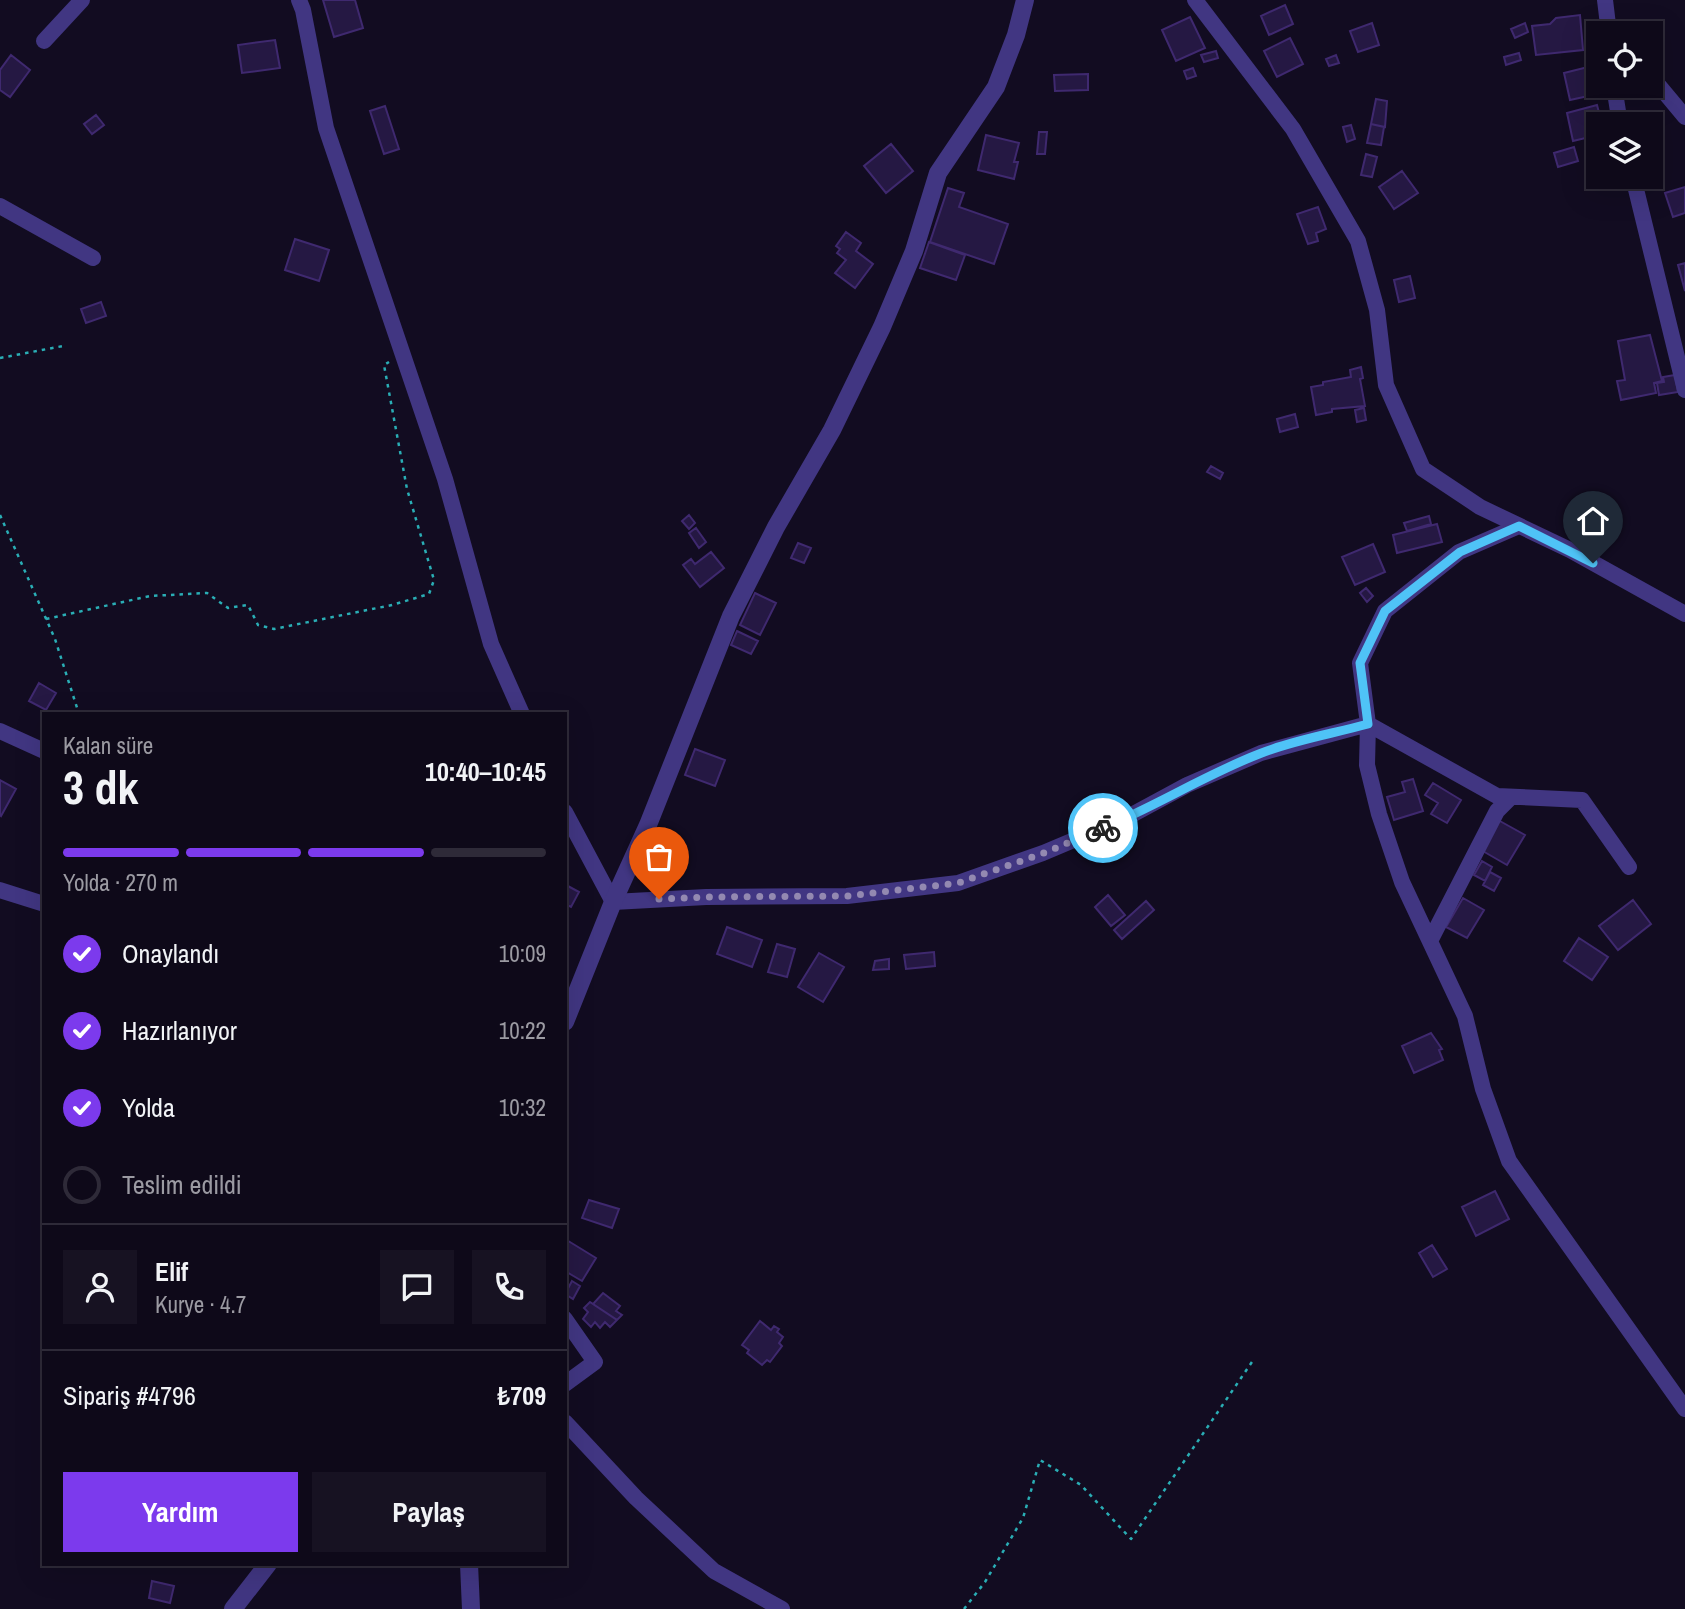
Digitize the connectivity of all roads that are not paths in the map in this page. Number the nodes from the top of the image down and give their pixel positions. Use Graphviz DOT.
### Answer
graph roads {
  1 [pos="82,0"];
  2 [pos="299,0"];
  3 [pos="1025,0"];
  4 [pos="1195,0"];
  5 [pos="1605,0"];
  6 [pos="1608,21"];
  7 [pos="44,41"];
  8 [pos="1663,91"];
  9 [pos="1685,117"];
  10 [pos="1636,189"];
  11 [pos="0,206"];
  12 [pos="93,258"];
  13 [pos="1685,390"];
  14 [pos="1519,526"];
  15 [pos="1685,614"];
  16 [pos="521,712"];
  17 [pos="1368,724"];
  18 [pos="0,731"];
  19 [pos="42,750"];
  20 [pos="1511,797"];
  21 [pos="567,816"];
  22 [pos="1629,867"];
  23 [pos="0,890"];
  24 [pos="613,902"];
  25 [pos="42,903"];
  26 [pos="1430,941"];
  27 [pos="567,1017"];
  28 [pos="567,1322"];
  29 [pos="567,1383"];
  30 [pos="1685,1409"];
  31 [pos="567,1424"];
  32 [pos="266,1566"];
  33 [pos="469,1566"];
  34 [pos="233,1609"];
  35 [pos="471,1609"];
  36 [pos="782,1609"];
  1 -- 7 [label="street"];
  2 -- 16 [label="street"];
  3 -- 24 [label="street"];
  4 -- 14 [label="street"];
  5 -- 6 [label="street"];
  8 -- 9 [label="street"];
  10 -- 13 [label="street"];
  11 -- 12 [label="street"];
  14 -- 15 [label="street"];
  14 -- 17 [label="street"];
  17 -- 20 [label="street"];
  17 -- 24 [label="street"];
  17 -- 26 [label="street"];
  18 -- 19 [label="street"];
  20 -- 22 [label="street"];
  20 -- 26 [label="street"];
  21 -- 24 [label="street"];
  23 -- 25 [label="street"];
  24 -- 27 [label="street"];
  26 -- 30 [label="street"];
  28 -- 29 [label="street"];
  31 -- 36 [label="street"];
  32 -- 34 [label="street"];
  33 -- 35 [label="street"];
}
